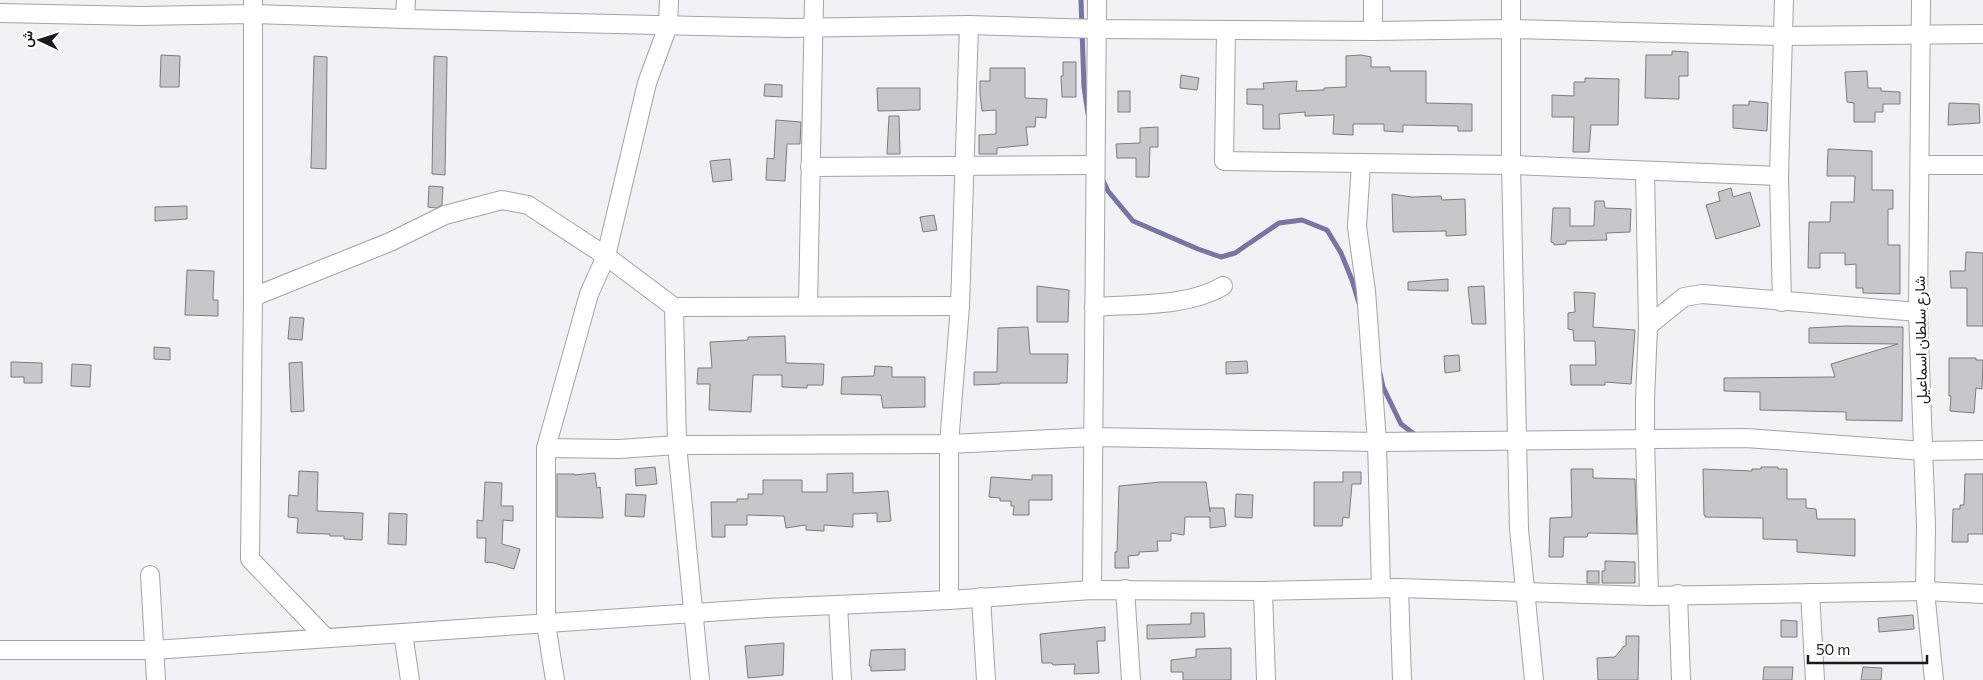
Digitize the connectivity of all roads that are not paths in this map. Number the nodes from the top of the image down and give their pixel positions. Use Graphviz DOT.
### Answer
graph roads {
  1 [pos="406,0"];
  2 [pos="669,0"];
  3 [pos="814,0"];
  4 [pos="1097,0"];
  5 [pos="1373,0"];
  6 [pos="1511,0"];
  7 [pos="1784,0"];
  8 [pos="1921,0"];
  9 [pos="253,7"];
  10 [pos="0,13"];
  11 [pos="405,20"];
  12 [pos="969,25"];
  13 [pos="668,26"];
  14 [pos="813,28"];
  15 [pos="1096,29"];
  16 [pos="1510,29"];
  17 [pos="1226,30"];
  18 [pos="1373,31"];
  19 [pos="1983,34"];
  20 [pos="1783,36"];
  21 [pos="1921,36"];
  22 [pos="1361,164"];
  23 [pos="1095,165"];
  24 [pos="1511,165"];
  25 [pos="1921,165"];
  26 [pos="1983,165"];
  27 [pos="810,167"];
  28 [pos="965,167"];
  29 [pos="1645,172"];
  30 [pos="1779,176"];
  31 [pos="606,256"];
  32 [pos="1223,286"];
  33 [pos="253,297"];
  34 [pos="1782,302"];
  35 [pos="808,306"];
  36 [pos="960,306"];
  37 [pos="674,307"];
  38 [pos="1094,307"];
  39 [pos="1918,312"];
  40 [pos="1648,326"];
  41 [pos="1094,437"];
  42 [pos="1645,439"];
  43 [pos="1518,441"];
  44 [pos="1377,442"];
  45 [pos="950,444"];
  46 [pos="677,445"];
  47 [pos="546,448"];
  48 [pos="1983,450"];
  49 [pos="1924,451"];
  50 [pos="150,575"];
  51 [pos="1381,588"];
  52 [pos="1399,588"];
  53 [pos="1125,589"];
  54 [pos="1092,590"];
  55 [pos="1263,591"];
  56 [pos="1925,591"];
  57 [pos="1526,592"];
  58 [pos="1810,593"];
  59 [pos="1678,594"];
  60 [pos="1983,594"];
  61 [pos="1649,596"];
  62 [pos="981,597"];
  63 [pos="948,600"];
  64 [pos="838,605"];
  65 [pos="693,614"];
  66 [pos="546,624"];
  67 [pos="403,633"];
  68 [pos="326,638"];
  69 [pos="0,650"];
  70 [pos="154,650"];
  71 [pos="156,680"];
  72 [pos="410,680"];
  73 [pos="555,680"];
  74 [pos="700,680"];
  75 [pos="842,680"];
  76 [pos="986,680"];
  77 [pos="1130,680"];
  78 [pos="1266,680"];
  79 [pos="1402,680"];
  80 [pos="1534,680"];
  81 [pos="1682,680"];
  82 [pos="1815,680"];
  83 [pos="1934,680"];
  1 -- 11 [label="street"];
  2 -- 13 [label="street"];
  3 -- 14 [label="street"];
  4 -- 15 [label="street"];
  5 -- 18 [label="street"];
  6 -- 16 [label="street"];
  7 -- 20 [label="street"];
  8 -- 21 [label="street, شارع سلطان اسماعيل"];
  9 -- 10 [label="street"];
  9 -- 11 [label="street"];
  9 -- 33 [label="street"];
  11 -- 13 [label="street"];
  12 -- 14 [label="street"];
  12 -- 15 [label="street"];
  12 -- 28 [label="street"];
  13 -- 14 [label="street"];
  13 -- 31 [label="street"];
  14 -- 27 [label="street"];
  15 -- 17 [label="street"];
  15 -- 23 [label="street"];
  16 -- 18 [label="street"];
  16 -- 20 [label="street"];
  16 -- 24 [label="street"];
  17 -- 18 [label="street"];
  17 -- 22 [label="street"];
  19 -- 21 [label="street"];
  20 -- 21 [label="street"];
  20 -- 30 [label="street"];
  21 -- 25 [label="street, شارع سلطان اسماعيل"];
  22 -- 24 [label="street"];
  22 -- 44 [label="street"];
  23 -- 28 [label="street"];
  23 -- 38 [label="street"];
  24 -- 29 [label="street"];
  24 -- 43 [label="street"];
  25 -- 26 [label="street"];
  25 -- 39 [label="street, شارع سلطان اسماعيل"];
  27 -- 28 [label="street"];
  27 -- 35 [label="street"];
  28 -- 36 [label="street"];
  29 -- 30 [label="street"];
  29 -- 40 [label="street"];
  30 -- 34 [label="street"];
  31 -- 33 [label="street"];
  31 -- 37 [label="street"];
  31 -- 47 [label="street"];
  32 -- 38 [label="street"];
  33 -- 68 [label="street"];
  34 -- 39 [label="street"];
  34 -- 40 [label="street"];
  35 -- 36 [label="street"];
  35 -- 37 [label="street"];
  36 -- 45 [label="street"];
  37 -- 46 [label="street"];
  38 -- 41 [label="street"];
  39 -- 49 [label="street, شارع سلطان اسماعيل"];
  40 -- 42 [label="street"];
  41 -- 44 [label="street"];
  41 -- 45 [label="street"];
  41 -- 54 [label="street"];
  42 -- 43 [label="street"];
  42 -- 49 [label="street"];
  42 -- 61 [label="street"];
  43 -- 44 [label="street"];
  43 -- 57 [label="street"];
  44 -- 51 [label="street"];
  45 -- 46 [label="street"];
  45 -- 63 [label="street"];
  46 -- 47 [label="street"];
  46 -- 65 [label="street"];
  47 -- 66 [label="street"];
  48 -- 49 [label="street"];
  49 -- 56 [label="street, شارع سلطان اسماعيل"];
  50 -- 70 [label="street"];
  51 -- 52 [label="street"];
  51 -- 55 [label="street"];
  52 -- 57 [label="street"];
  52 -- 79 [label="street"];
  53 -- 54 [label="street"];
  53 -- 55 [label="street"];
  53 -- 77 [label="street"];
  54 -- 62 [label="street"];
  55 -- 78 [label="street"];
  56 -- 58 [label="street"];
  56 -- 60 [label="street"];
  56 -- 83 [label="street, شارع سلطان اسماعيل"];
  57 -- 61 [label="street"];
  57 -- 80 [label="street"];
  58 -- 59 [label="street"];
  58 -- 82 [label="street"];
  59 -- 61 [label="street"];
  59 -- 81 [label="street"];
  62 -- 63 [label="street"];
  62 -- 76 [label="street"];
  63 -- 64 [label="street"];
  64 -- 65 [label="street"];
  64 -- 75 [label="street"];
  65 -- 66 [label="street"];
  65 -- 74 [label="street"];
  66 -- 67 [label="street"];
  66 -- 73 [label="street"];
  67 -- 68 [label="street"];
  67 -- 72 [label="street"];
  68 -- 70 [label="street"];
  69 -- 70 [label="street"];
  70 -- 71 [label="street"];
}
